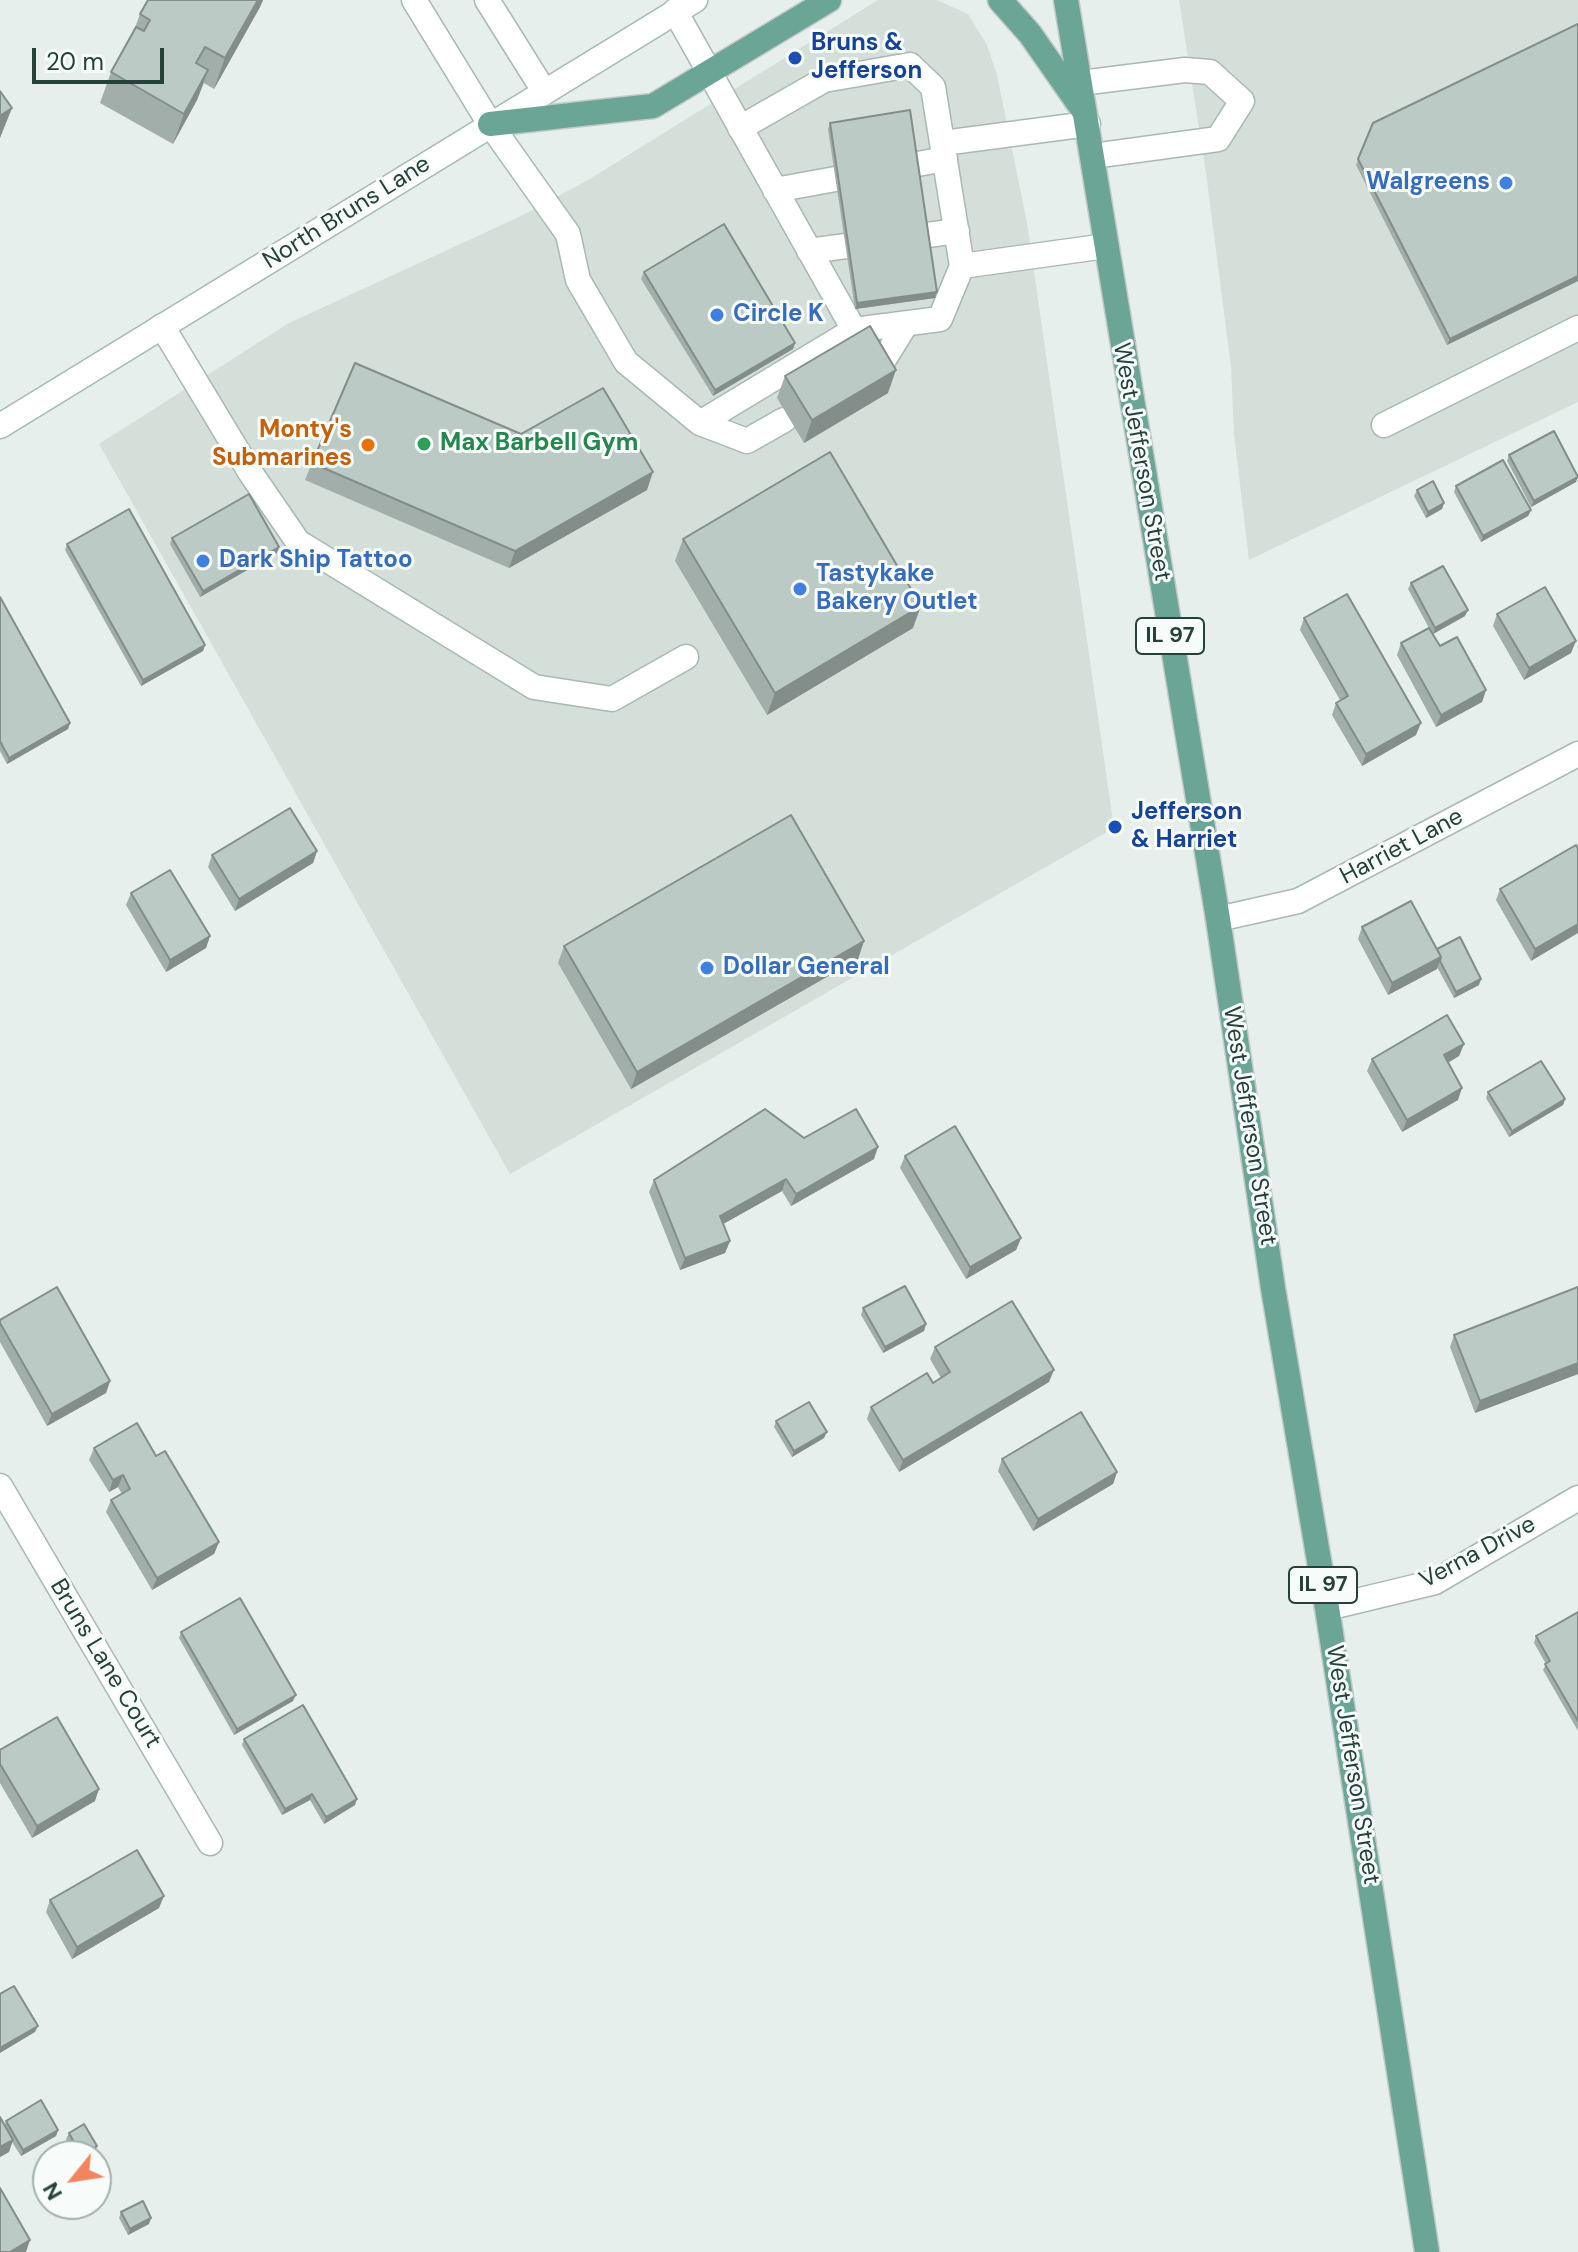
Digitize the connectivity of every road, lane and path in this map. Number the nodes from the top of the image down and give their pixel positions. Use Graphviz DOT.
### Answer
graph roads {
  1 [pos="414,0"];
  2 [pos="487,0"];
  3 [pos="829,0"];
  4 [pos="1000,0"];
  5 [pos="1066,0"];
  6 [pos="685,6"];
  7 [pos="709,73"];
  8 [pos="1081,83"];
  9 [pos="544,91"];
  10 [pos="1088,120"];
  11 [pos="490,124"];
  12 [pos="740,128"];
  13 [pos="944,151"];
  14 [pos="1093,156"];
  15 [pos="775,190"];
  16 [pos="957,231"];
  17 [pos="1106,246"];
  18 [pos="809,251"];
  19 [pos="962,266"];
  20 [pos="906,324"];
  21 [pos="162,326"];
  22 [pos="1578,328"];
  23 [pos="854,330"];
  24 [pos="876,366"];
  25 [pos="784,420"];
  26 [pos="700,423"];
  27 [pos="1384,425"];
  28 [pos="0,426"];
  29 [pos="686,657"];
  30 [pos="1578,754"];
  31 [pos="1218,919"];
  32 [pos="0,1486"];
  33 [pos="1578,1498"];
  34 [pos="1327,1608"];
  35 [pos="210,1843"];
  36 [pos="1427,2252"];
  1 -- 11 [label="street"];
  2 -- 9 [label="street"];
  3 -- 7 [label="main road"];
  4 -- 10 [label="main road"];
  5 -- 8 [label="main road, West Jefferson Street / IL 97"];
  6 -- 7 [label="street"];
  6 -- 9 [label="street, North Bruns Lane"];
  7 -- 11 [label="main road"];
  7 -- 12 [label="street"];
  8 -- 10 [label="main road, West Jefferson Street / IL 97"];
  8 -- 14 [label="street"];
  9 -- 11 [label="street, North Bruns Lane"];
  10 -- 13 [label="street"];
  10 -- 14 [label="main road, West Jefferson Street / IL 97"];
  11 -- 21 [label="street, North Bruns Lane"];
  11 -- 26 [label="street"];
  12 -- 13 [label="street"];
  12 -- 15 [label="street"];
  13 -- 15 [label="street"];
  13 -- 16 [label="street"];
  14 -- 17 [label="main road, West Jefferson Street / IL 97"];
  15 -- 18 [label="street"];
  16 -- 18 [label="street"];
  16 -- 19 [label="street"];
  17 -- 19 [label="street"];
  17 -- 31 [label="main road, West Jefferson Street / IL 97"];
  18 -- 23 [label="street"];
  19 -- 20 [label="street"];
  20 -- 23 [label="street"];
  20 -- 24 [label="street"];
  21 -- 28 [label="street, North Bruns Lane"];
  21 -- 29 [label="street"];
  22 -- 27 [label="street"];
  23 -- 26 [label="street"];
  25 -- 26 [label="street"];
  30 -- 31 [label="street, Harriet Lane"];
  31 -- 34 [label="main road, West Jefferson Street / IL 97"];
  32 -- 35 [label="street, Bruns Lane Court"];
  33 -- 34 [label="street, Verna Drive"];
  34 -- 36 [label="main road, West Jefferson Street / IL 97"];
}
